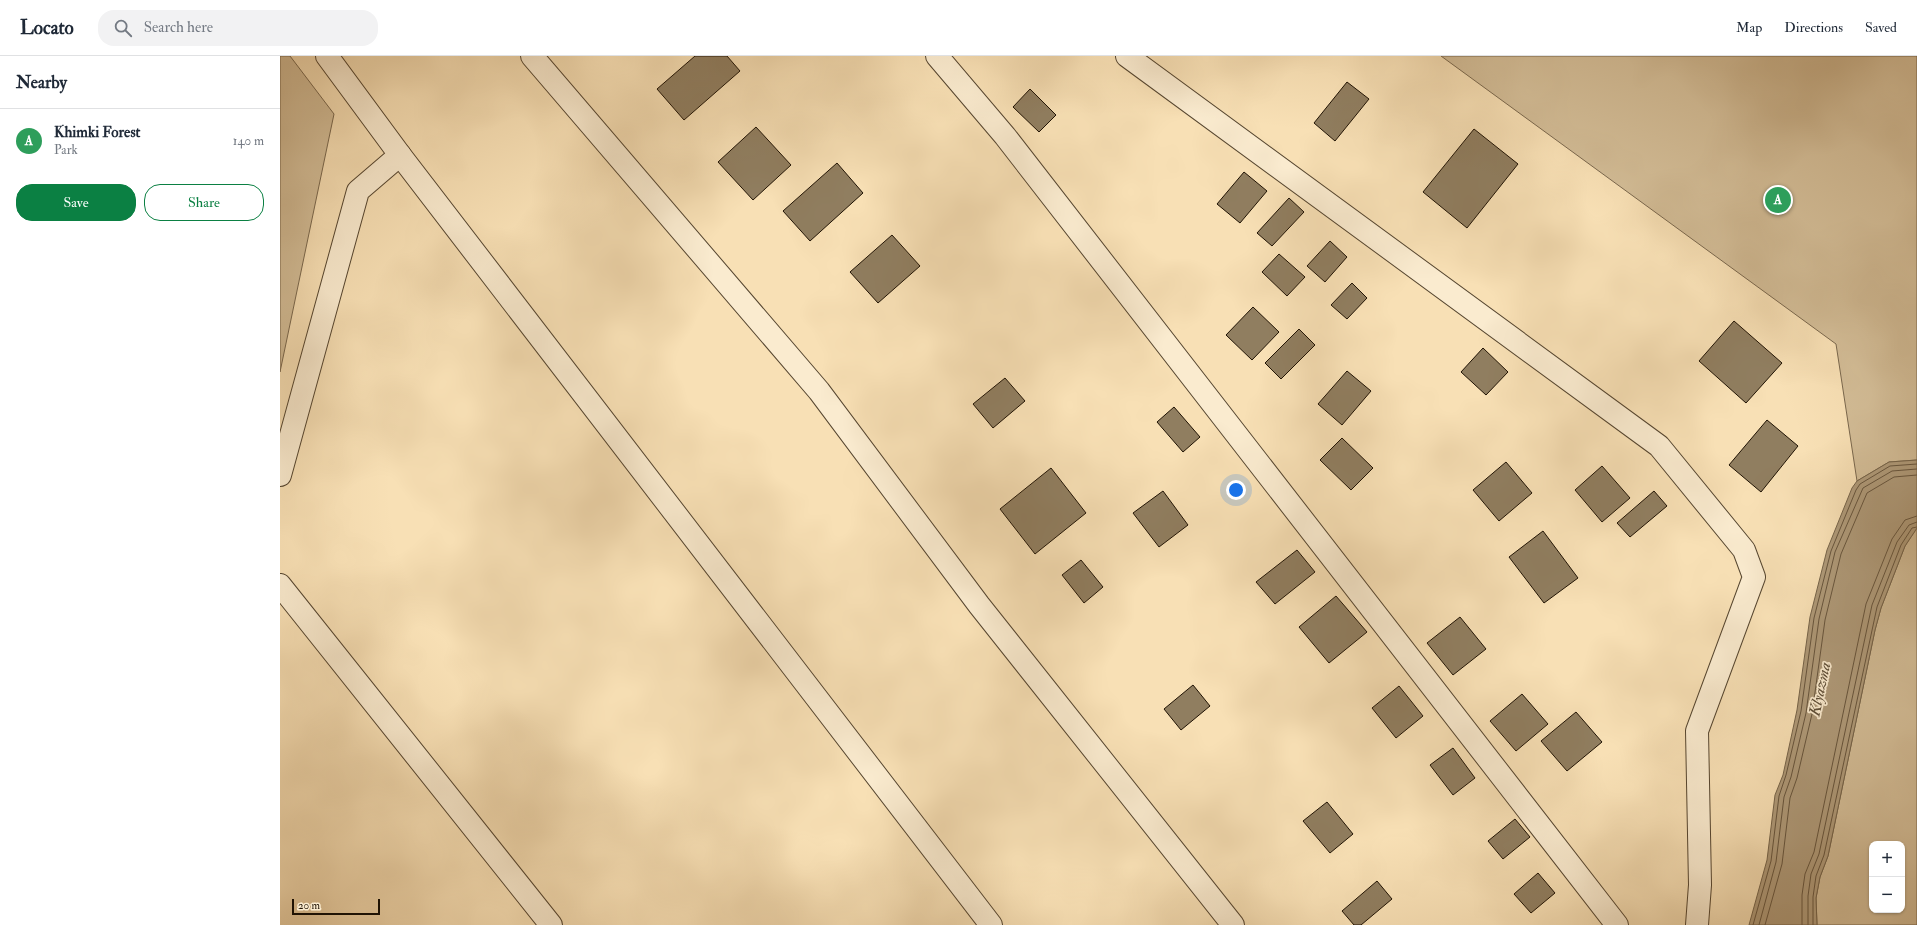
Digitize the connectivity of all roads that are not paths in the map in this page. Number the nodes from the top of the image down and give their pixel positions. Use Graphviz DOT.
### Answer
graph roads {
  1 [pos="532,56"];
  2 [pos="937,56"];
  3 [pos="1127,56"];
  4 [pos="333,58"];
  5 [pos="400,155"];
  6 [pos="280,475"];
  7 [pos="280,585"];
  8 [pos="551,925"];
  9 [pos="991,925"];
  10 [pos="1233,925"];
  11 [pos="1617,925"];
  12 [pos="1697,925"];
  1 -- 10 [label="street"];
  2 -- 11 [label="street"];
  3 -- 12 [label="street"];
  4 -- 5 [label="street"];
  5 -- 6 [label="street"];
  5 -- 9 [label="street"];
  7 -- 8 [label="street"];
}
